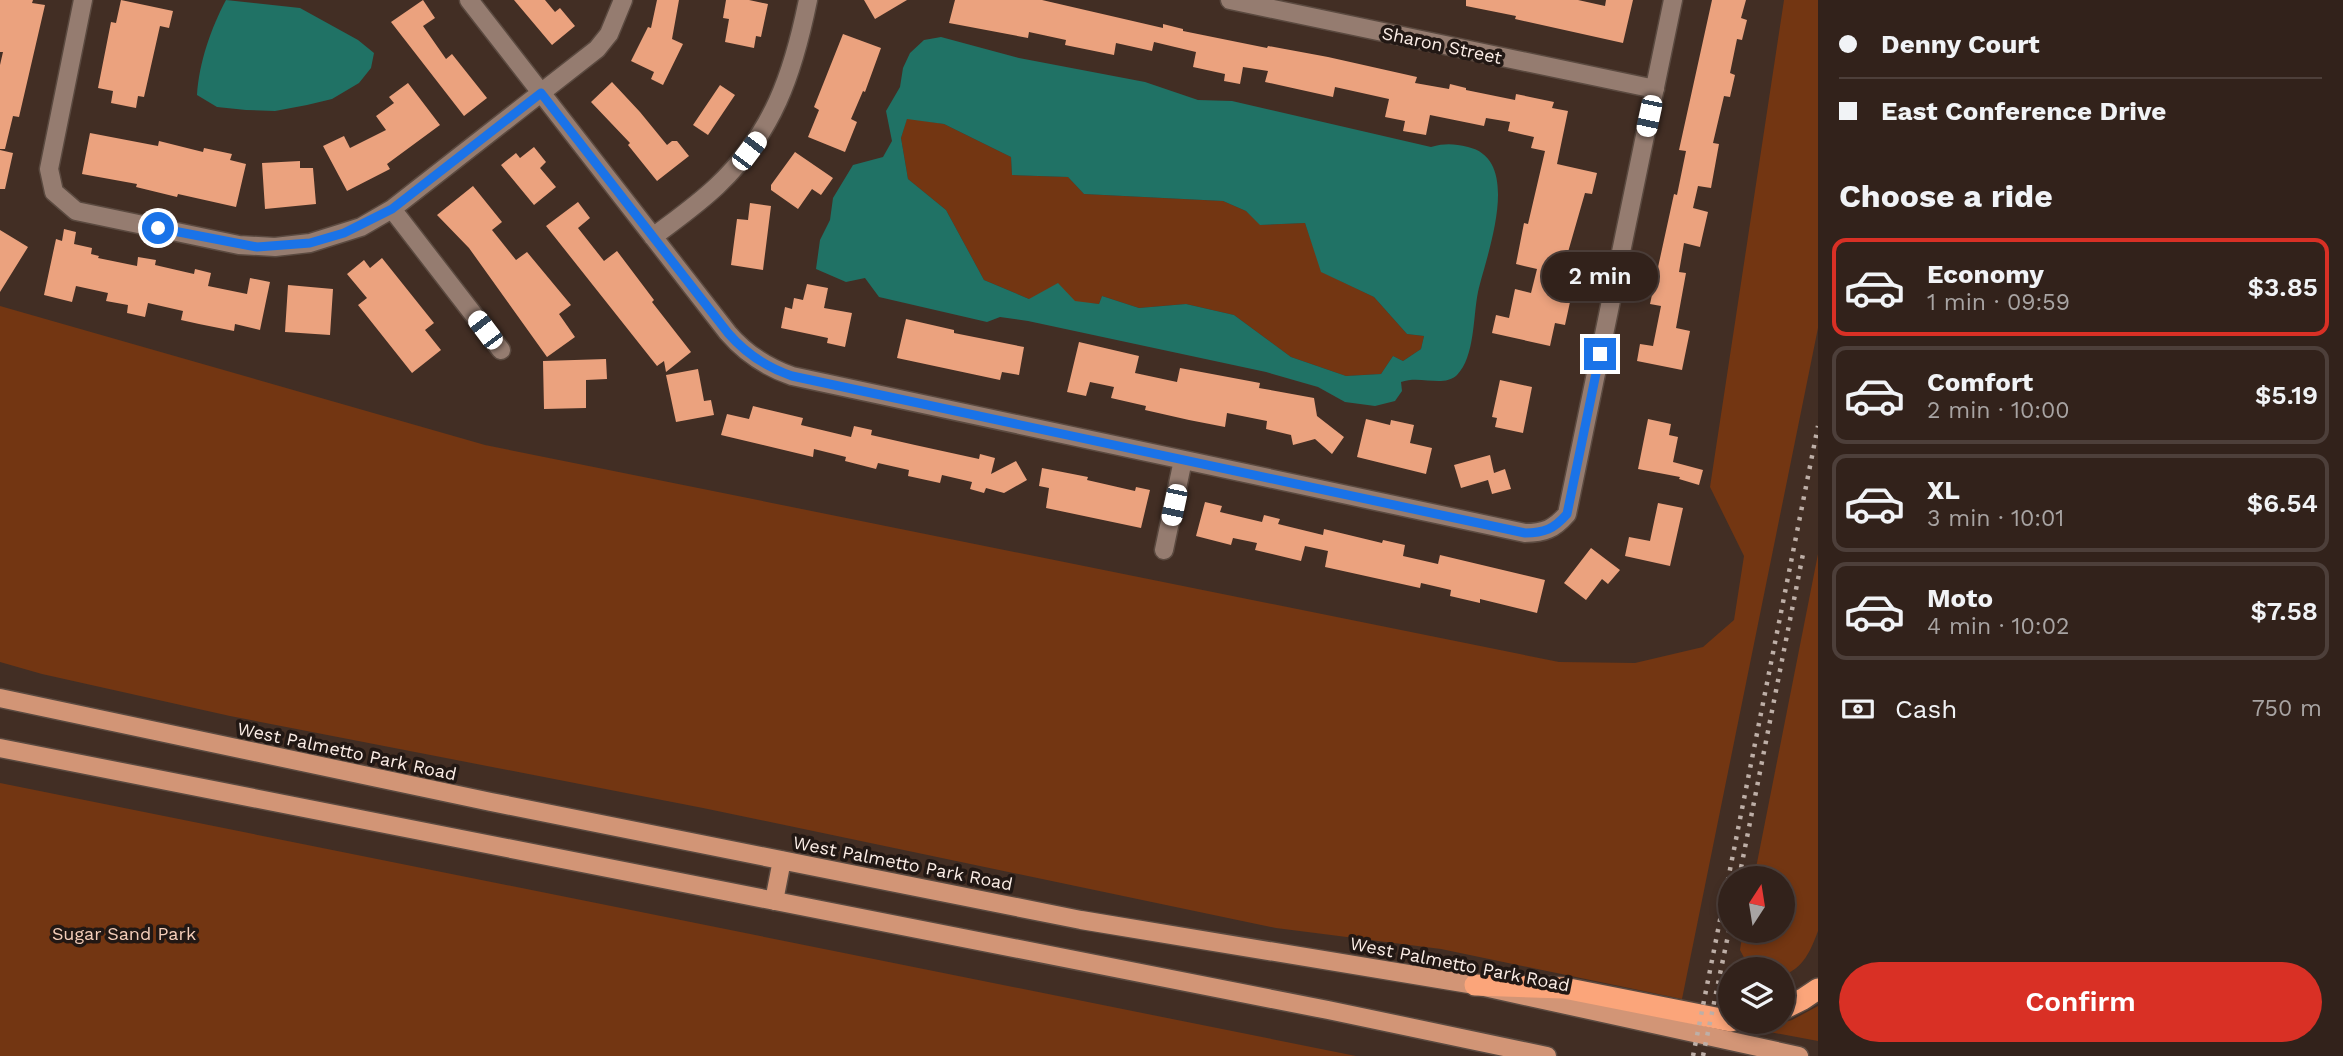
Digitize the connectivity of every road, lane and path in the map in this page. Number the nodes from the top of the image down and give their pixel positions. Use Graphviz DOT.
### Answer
graph roads {
  1 [pos="83,0"];
  2 [pos="469,0"];
  3 [pos="623,0"];
  4 [pos="808,0"];
  5 [pos="1230,0"];
  6 [pos="1673,0"];
  7 [pos="1655,89"];
  8 [pos="541,93"];
  9 [pos="392,209"];
  10 [pos="653,237"];
  11 [pos="501,350"];
  12 [pos="1183,460"];
  13 [pos="1164,550"];
  14 [pos="0,698"];
  15 [pos="0,748"];
  16 [pos="782,860"];
  17 [pos="774,901"];
  18 [pos="1475,985"];
  19 [pos="1818,989"];
  20 [pos="1795,1002"];
  21 [pos="1718,1018"];
  22 [pos="1547,1056"];
  23 [pos="1799,1056"];
  1 -- 9 [label="street"];
  2 -- 8 [label="street"];
  3 -- 8 [label="street"];
  4 -- 10 [label="street"];
  5 -- 7 [label="street, Sharon Street"];
  6 -- 7 [label="street"];
  7 -- 12 [label="street"];
  8 -- 9 [label="street"];
  8 -- 10 [label="street"];
  9 -- 11 [label="street"];
  10 -- 12 [label="street"];
  12 -- 13 [label="street"];
  14 -- 16 [label="main road, West Palmetto Park Road"];
  15 -- 17 [label="main road"];
  16 -- 17 [label="main road"];
  16 -- 18 [label="main road, West Palmetto Park Road"];
  17 -- 22 [label="main road"];
  18 -- 21 [label="highway"];
  18 -- 23 [label="main road, West Palmetto Park Road"];
  19 -- 20 [label="highway"];
}
